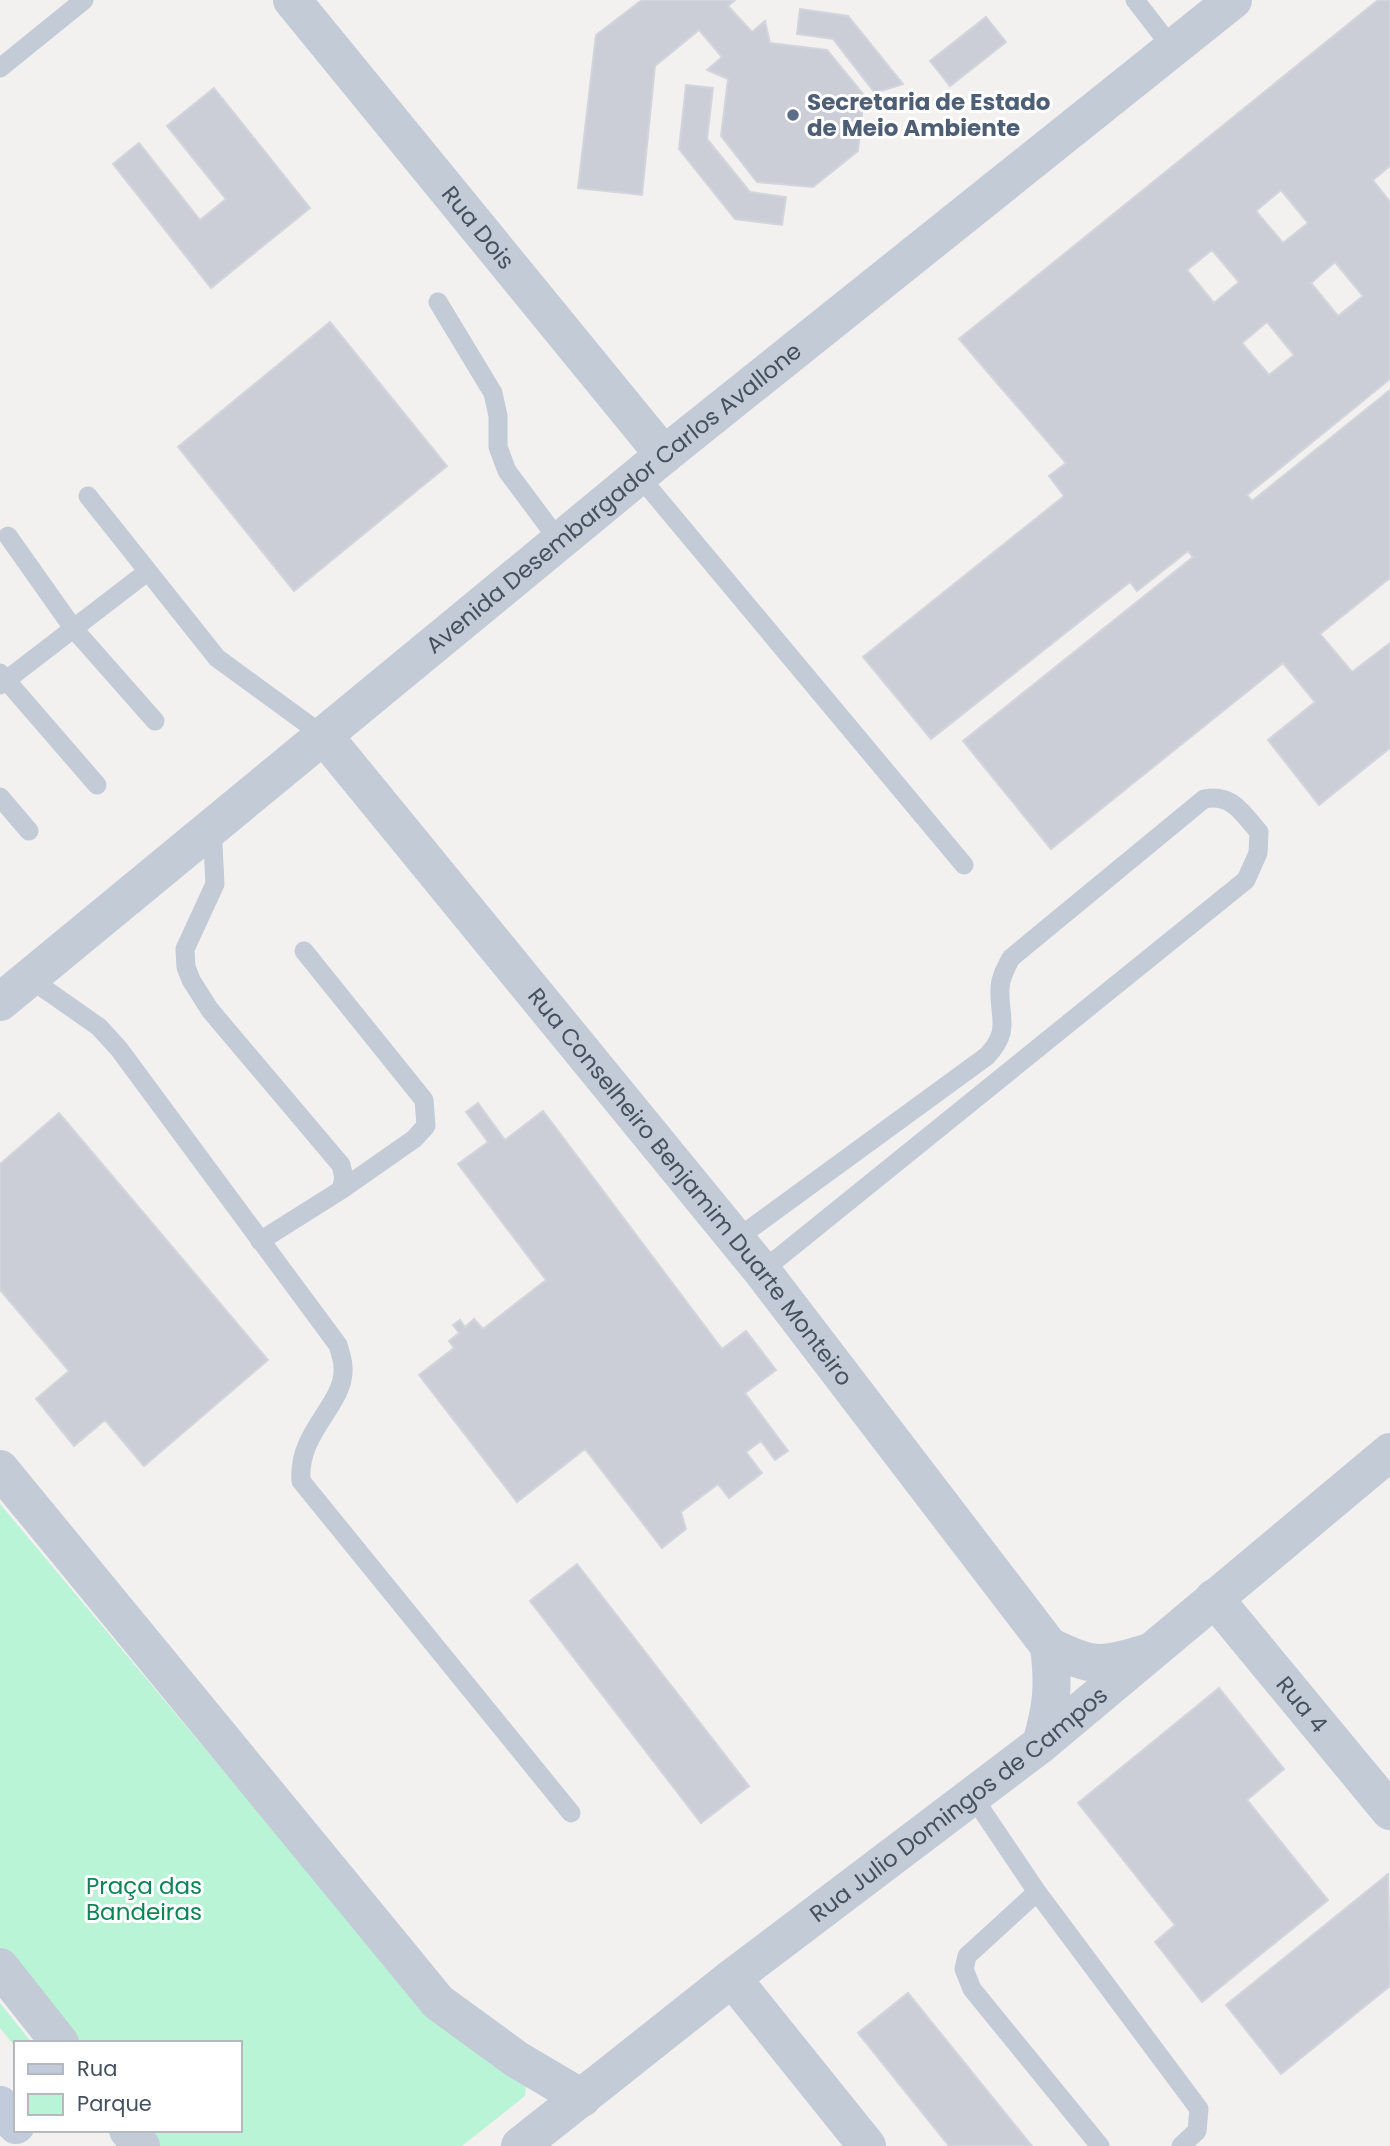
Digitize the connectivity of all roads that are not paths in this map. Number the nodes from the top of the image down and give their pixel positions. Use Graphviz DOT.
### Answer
graph roads {
  1 [pos="85,0"];
  2 [pos="292,0"];
  3 [pos="1135,0"];
  4 [pos="1233,0"];
  5 [pos="1173,48"];
  6 [pos="0,68"];
  7 [pos="438,302"];
  8 [pos="652,466"];
  9 [pos="88,496"];
  10 [pos="8,536"];
  11 [pos="561,542"];
  12 [pos="147,572"];
  13 [pos="73,628"];
  14 [pos="2,679"];
  15 [pos="155,721"];
  16 [pos="324,736"];
  17 [pos="97,785"];
  18 [pos="0,797"];
  19 [pos="212,827"];
  20 [pos="29,831"];
  21 [pos="964,865"];
  22 [pos="304,951"];
  23 [pos="14,990"];
  24 [pos="341,1190"];
  25 [pos="734,1240"];
  26 [pos="260,1241"];
  27 [pos="762,1271"];
  28 [pos="1390,1452"];
  29 [pos="0,1469"];
  30 [pos="1213,1598"];
  31 [pos="1049,1646"];
  32 [pos="1150,1651"];
  33 [pos="1041,1744"];
  34 [pos="974,1797"];
  35 [pos="1390,1811"];
  36 [pos="571,1813"];
  37 [pos="1037,1892"];
  38 [pos="0,1967"];
  39 [pos="732,1978"];
  40 [pos="58,2041"];
  41 [pos="582,2098"];
  42 [pos="0,2105"];
  43 [pos="14,2123"];
  44 [pos="21,2132"];
  45 [pos="130,2132"];
  46 [pos="32,2146"];
  47 [pos="141,2146"];
  48 [pos="520,2146"];
  49 [pos="867,2146"];
  50 [pos="1100,2146"];
  51 [pos="1181,2146"];
  1 -- 6 [label="lane"];
  2 -- 8 [label="street, Rua Dois"];
  3 -- 5 [label="lane"];
  4 -- 5 [label="street, Avenida Desembargador Carlos Avallone"];
  5 -- 8 [label="street, Avenida Desembargador Carlos Avallone"];
  7 -- 11 [label="lane"];
  8 -- 11 [label="street, Avenida Desembargador Carlos Avallone"];
  8 -- 21 [label="lane"];
  9 -- 12 [label="lane"];
  10 -- 13 [label="lane"];
  11 -- 16 [label="street, Avenida Desembargador Carlos Avallone"];
  12 -- 13 [label="lane"];
  12 -- 16 [label="lane"];
  13 -- 14 [label="lane"];
  13 -- 15 [label="lane"];
  14 -- 17 [label="lane"];
  16 -- 19 [label="street, Avenida Desembargador Carlos Avallone"];
  16 -- 25 [label="street, Rua Conselheiro Benjamim Duarte Monteiro"];
  18 -- 20 [label="lane"];
  19 -- 23 [label="street, Avenida Desembargador Carlos Avallone"];
  19 -- 24 [label="lane"];
  22 -- 24 [label="lane"];
  23 -- 26 [label="lane"];
  24 -- 26 [label="lane"];
  25 -- 27 [label="street, Rua Conselheiro Benjamim Duarte Monteiro"];
  25 -- 27 [label="lane"];
  26 -- 36 [label="lane"];
  27 -- 31 [label="street, Rua Conselheiro Benjamim Duarte Monteiro"];
  28 -- 30 [label="street, Rua Julio Domingos de Campos"];
  29 -- 41 [label="street"];
  30 -- 32 [label="street, Rua Julio Domingos de Campos"];
  30 -- 35 [label="street, Rua 4"];
  31 -- 32 [label="street, Rua Conselheiro Benjamim Duarte Monteiro"];
  31 -- 33 [label="street"];
  32 -- 33 [label="street, Rua Julio Domingos de Campos"];
  33 -- 34 [label="street, Rua Julio Domingos de Campos"];
  34 -- 37 [label="lane"];
  34 -- 39 [label="street, Rua Julio Domingos de Campos"];
  37 -- 50 [label="lane"];
  37 -- 51 [label="lane"];
  38 -- 40 [label="street"];
  39 -- 41 [label="street, Rua Julio Domingos de Campos"];
  39 -- 49 [label="street"];
  41 -- 48 [label="street, Rua Julio Domingos de Campos"];
  42 -- 43 [label="main road"];
  44 -- 46 [label="main road"];
  45 -- 47 [label="street"];
}
